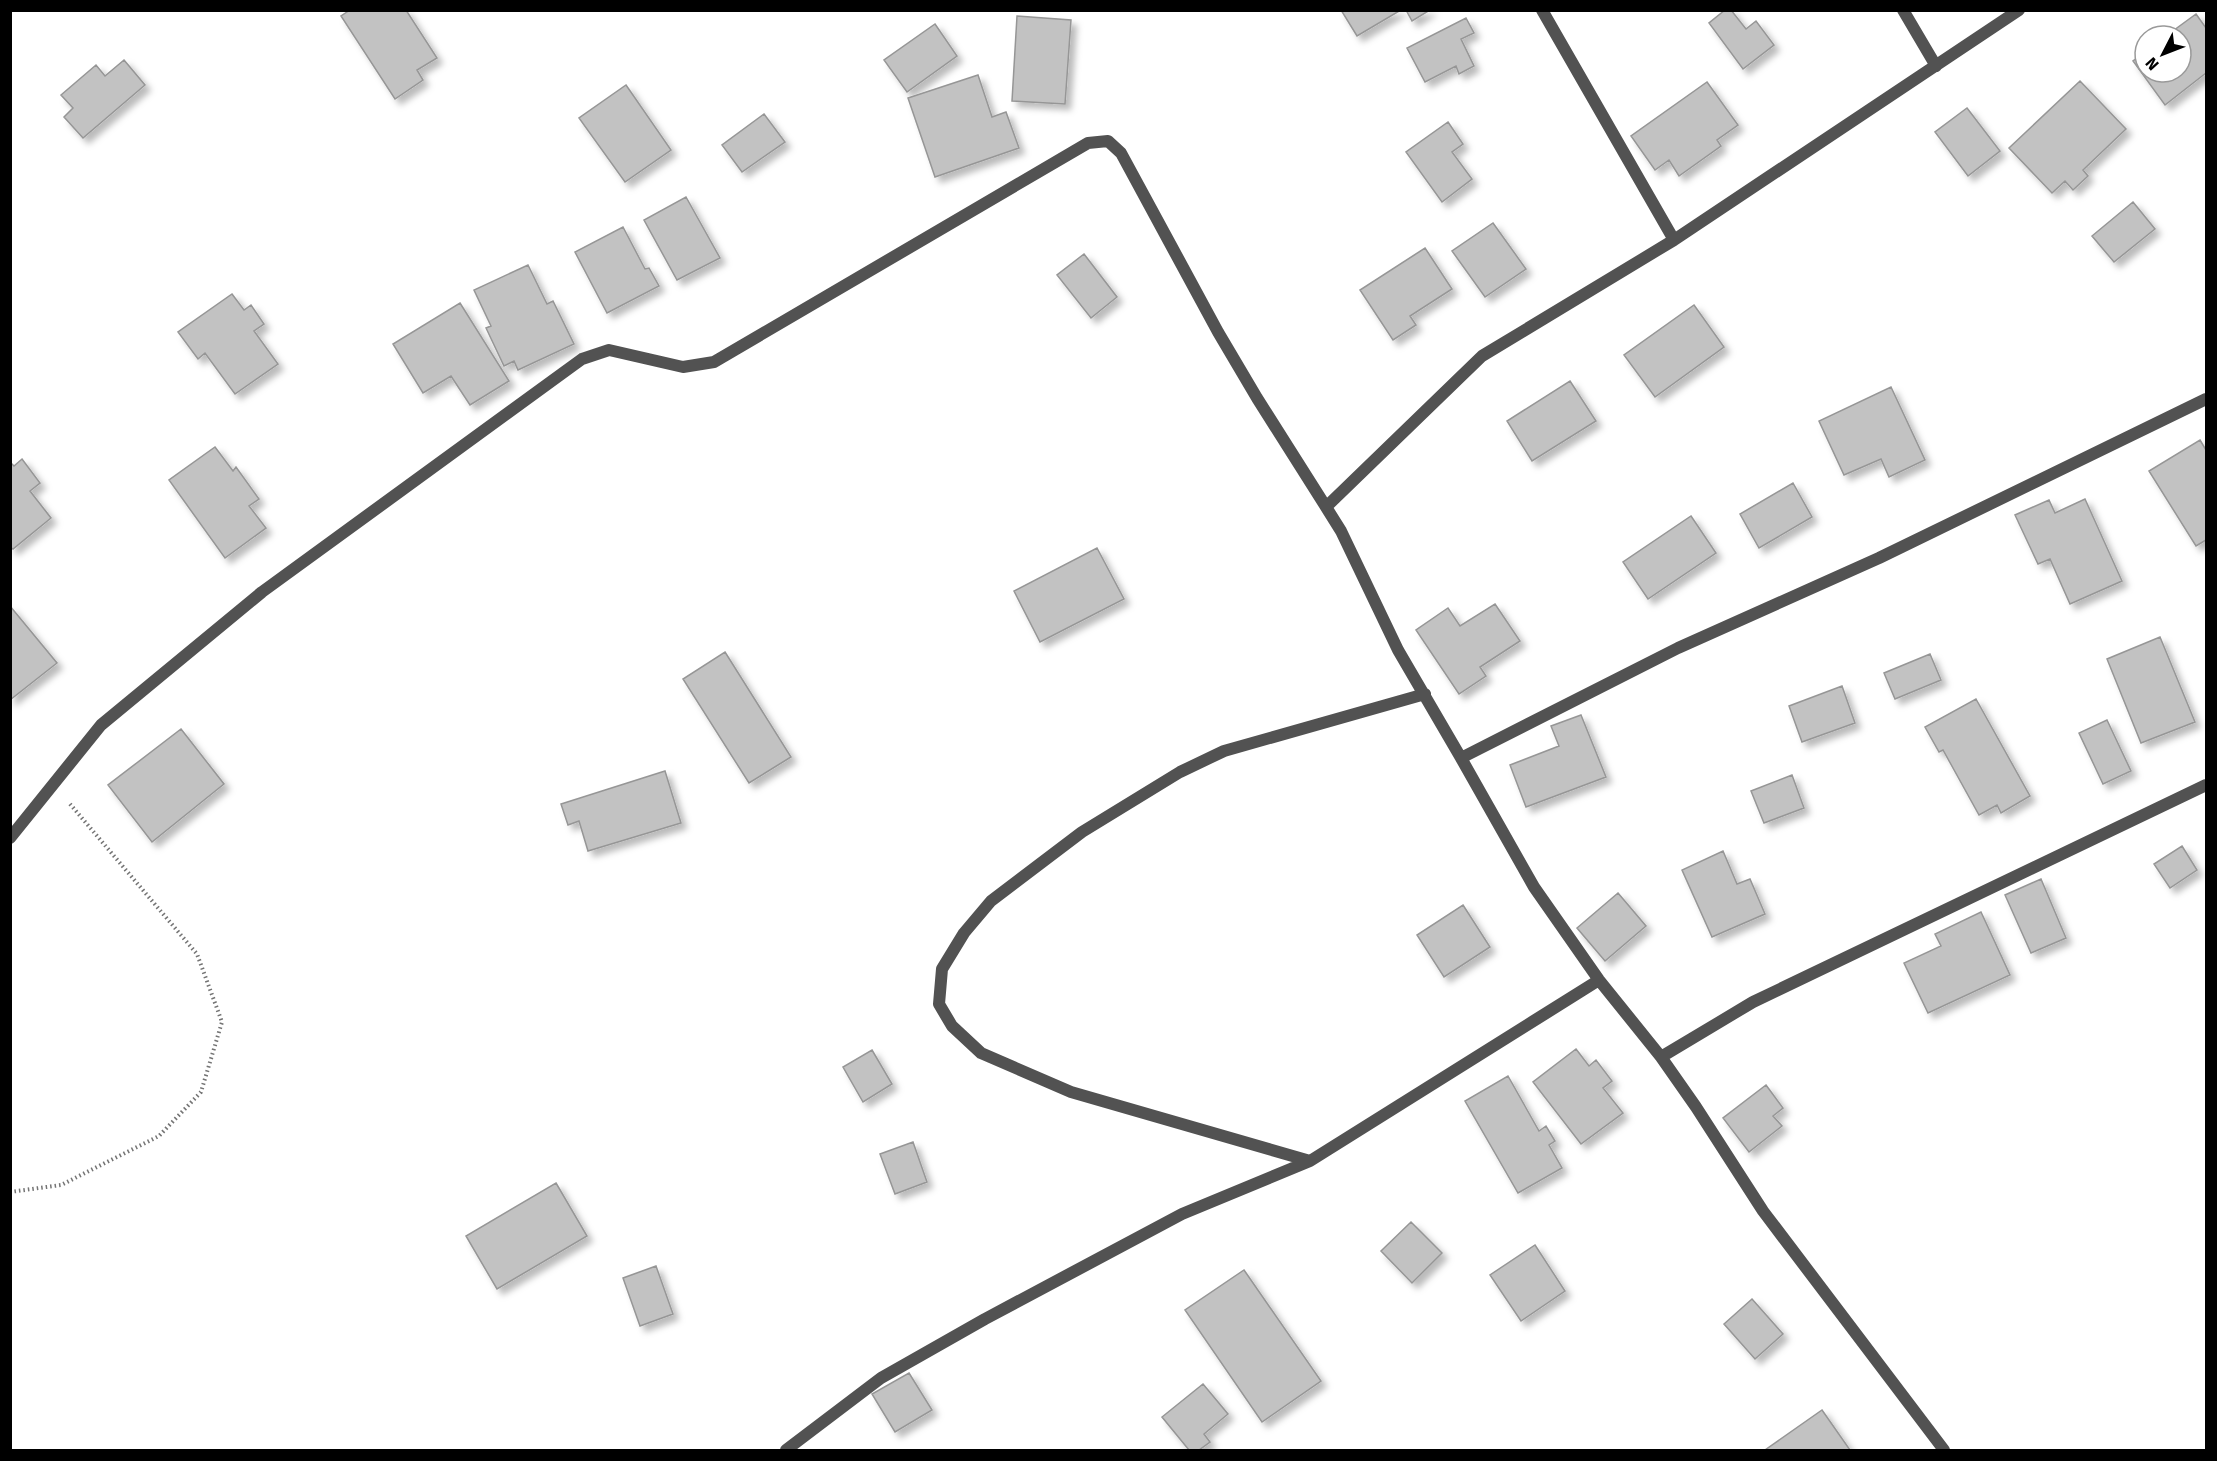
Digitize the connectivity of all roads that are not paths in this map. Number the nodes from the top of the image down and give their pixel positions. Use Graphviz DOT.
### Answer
graph roads {
  1 [pos="1542,10"];
  2 [pos="1903,10"];
  3 [pos="2019,10"];
  4 [pos="1936,66"];
  5 [pos="1674,240"];
  6 [pos="2206,399"];
  7 [pos="1326,507"];
  8 [pos="1425,694"];
  9 [pos="1461,758"];
  10 [pos="2206,785"];
  11 [pos="10,838"];
  12 [pos="1599,980"];
  13 [pos="1661,1057"];
  14 [pos="1310,1161"];
  15 [pos="786,1450"];
  16 [pos="1944,1450"];
  1 -- 5 [label="street"];
  2 -- 4 [label="street"];
  3 -- 4 [label="street"];
  4 -- 5 [label="street"];
  5 -- 7 [label="street"];
  6 -- 9 [label="street"];
  7 -- 8 [label="street"];
  7 -- 11 [label="street"];
  8 -- 9 [label="street"];
  8 -- 14 [label="street"];
  9 -- 12 [label="street"];
  10 -- 13 [label="street"];
  12 -- 13 [label="street"];
  12 -- 14 [label="street"];
  13 -- 16 [label="street"];
  14 -- 15 [label="street"];
}
